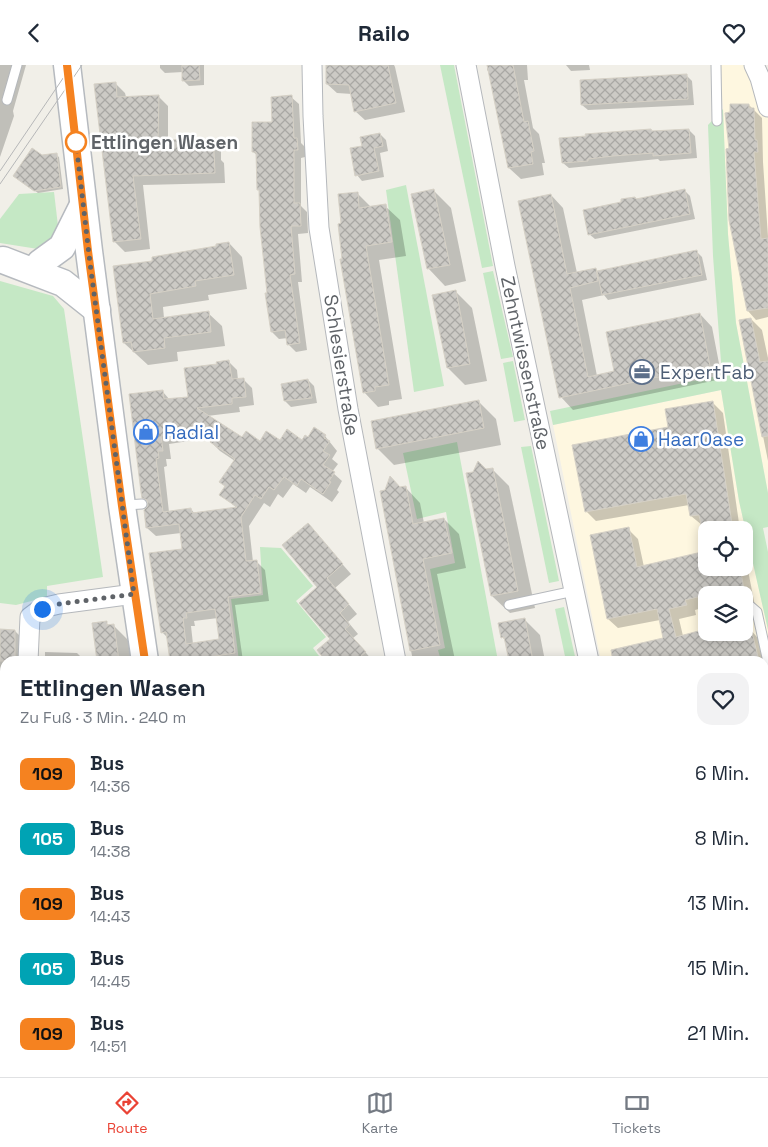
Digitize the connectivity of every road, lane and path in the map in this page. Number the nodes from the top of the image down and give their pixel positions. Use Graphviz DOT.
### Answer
graph roads {
  1 [pos="17,65"];
  2 [pos="67,65"];
  3 [pos="312,65"];
  4 [pos="466,65"];
  5 [pos="716,65"];
  6 [pos="754,65"];
  7 [pos="7,100"];
  8 [pos="768,107"];
  9 [pos="717,121"];
  10 [pos="83,205"];
  11 [pos="1,260"];
  12 [pos="40,263"];
  13 [pos="92,276"];
  14 [pos="97,310"];
  15 [pos="574,591"];
  16 [pos="134,594"];
  17 [pos="509,605"];
  18 [pos="753,609"];
  19 [pos="28,656"];
  20 [pos="144,656"];
  21 [pos="395,656"];
  22 [pos="588,656"];
  23 [pos="767,656"];
  1 -- 7 [label="lane"];
  2 -- 10 [label="main road"];
  3 -- 21 [label="street, Schlesierstraße"];
  4 -- 15 [label="street, Zehntwiesenstraße"];
  5 -- 9 [label="lane"];
  6 -- 8 [label="street"];
  10 -- 12 [label="main road"];
  10 -- 13 [label="main road"];
  11 -- 12 [label="main road"];
  11 -- 14 [label="main road"];
  12 -- 13 [label="main road"];
  13 -- 14 [label="main road"];
  14 -- 16 [label="main road"];
  15 -- 17 [label="lane"];
  15 -- 22 [label="street, Zehntwiesenstraße"];
  16 -- 19 [label="street"];
  16 -- 20 [label="main road"];
  18 -- 23 [label="lane"];
}
